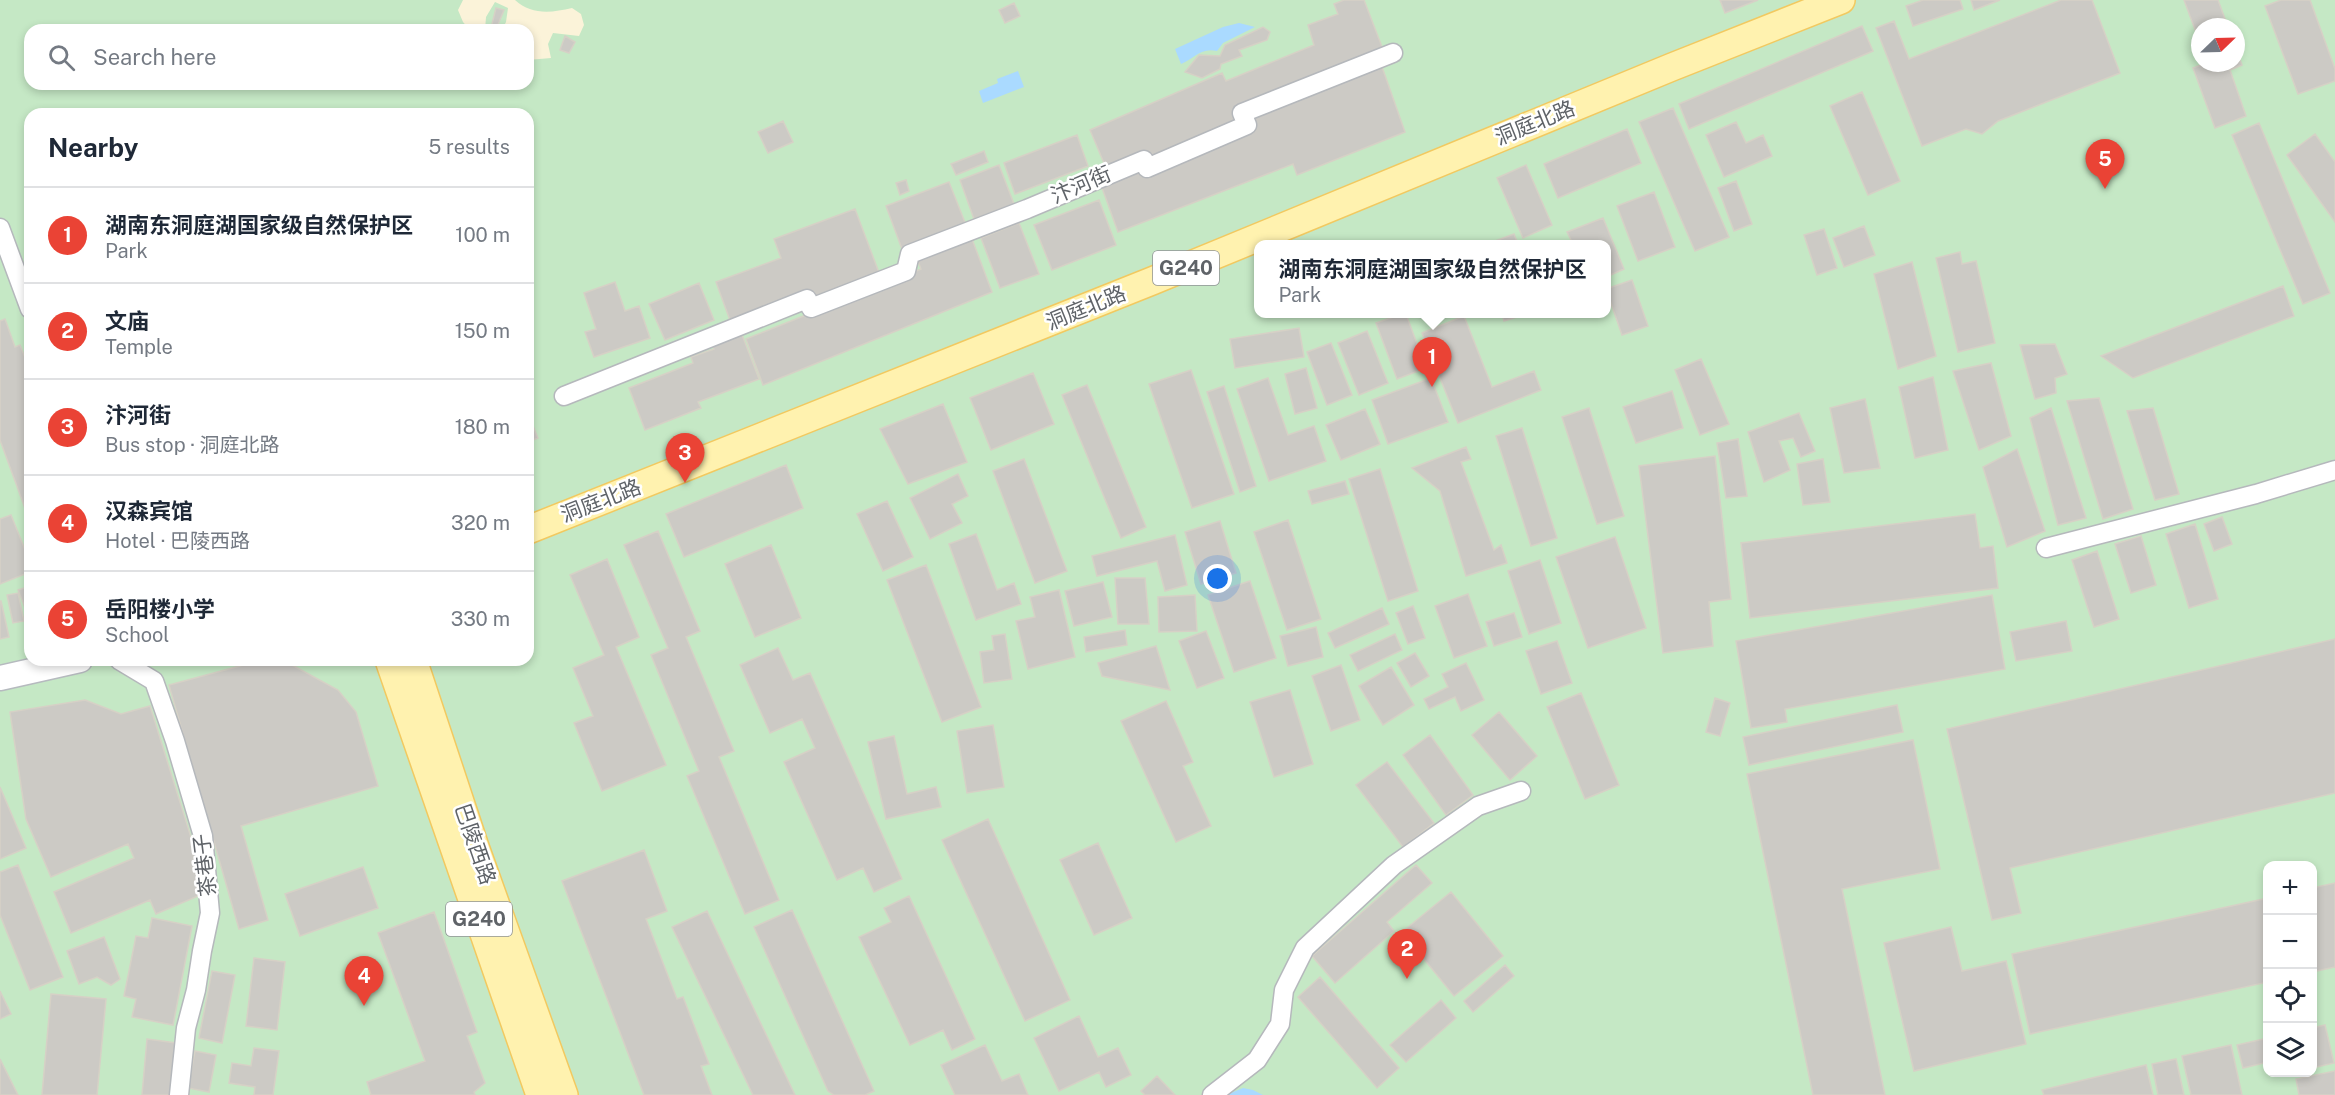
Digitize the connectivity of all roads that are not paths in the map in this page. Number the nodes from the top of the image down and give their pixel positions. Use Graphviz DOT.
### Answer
graph roads {
  1 [pos="1807,0"];
  2 [pos="1841,0"];
  3 [pos="1393,53"];
  4 [pos="0,228"];
  5 [pos="24,293"];
  6 [pos="564,396"];
  7 [pos="2335,470"];
  8 [pos="534,516"];
  9 [pos="534,528"];
  10 [pos="2046,548"];
  11 [pos="54,666"];
  12 [pos="129,666"];
  13 [pos="391,666"];
  14 [pos="415,666"];
  15 [pos="0,678"];
  16 [pos="1521,791"];
  17 [pos="179,1095"];
  18 [pos="540,1095"];
  19 [pos="564,1095"];
  20 [pos="1212,1095"];
  1 -- 8 [label="main road, 洞庭北路 / G240"];
  2 -- 9 [label="main road, 洞庭北路 / G240"];
  3 -- 6 [label="street, 汴河街"];
  4 -- 5 [label="street"];
  7 -- 10 [label="street"];
  11 -- 15 [label="main road"];
  12 -- 17 [label="street, 茶巷子"];
  13 -- 18 [label="main road, 巴陵西路 / G240"];
  14 -- 19 [label="main road, 巴陵西路 / G240"];
  16 -- 20 [label="street"];
}
